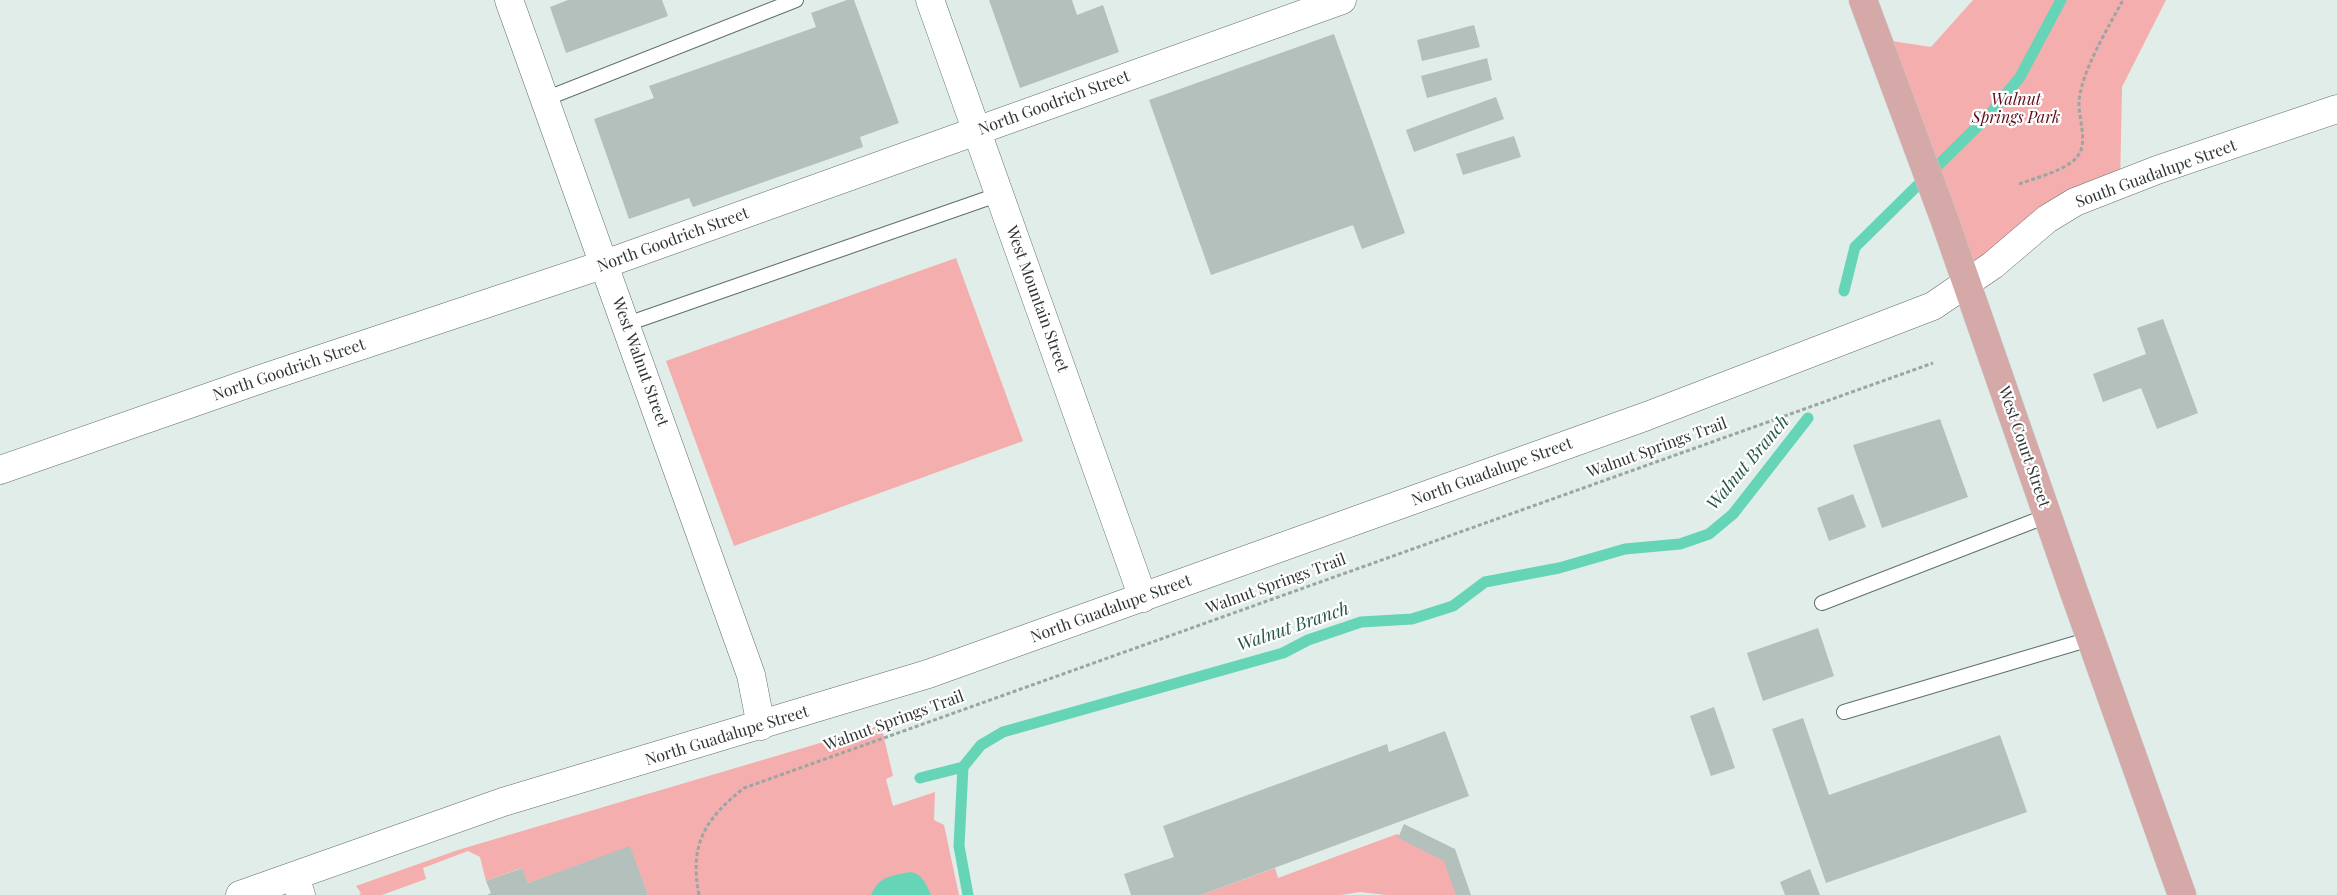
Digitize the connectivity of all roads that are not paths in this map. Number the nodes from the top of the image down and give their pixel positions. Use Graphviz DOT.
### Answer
graph roads {
  1 [pos="509,0"];
  2 [pos="796,0"];
  3 [pos="930,0"];
  4 [pos="1342,0"];
  5 [pos="1863,0"];
  6 [pos="545,99"];
  7 [pos="2337,109"];
  8 [pos="977,131"];
  9 [pos="1000,194"];
  10 [pos="605,264"];
  11 [pos="1967,284"];
  12 [pos="627,324"];
  13 [pos="0,470"];
  14 [pos="2048,516"];
  15 [pos="1143,598"];
  16 [pos="1822,603"];
  17 [pos="2090,639"];
  18 [pos="1844,712"];
  19 [pos="761,726"];
  20 [pos="298,885"];
  21 [pos="240,895"];
  22 [pos="2182,895"];
  1 -- 6 [label="street, West Walnut Street"];
  2 -- 6 [label="lane"];
  3 -- 8 [label="street, West Mountain Street"];
  4 -- 8 [label="street, North Goodrich Street"];
  5 -- 11 [label="main road, West Court Street"];
  6 -- 10 [label="street, West Walnut Street"];
  7 -- 11 [label="street, South Guadalupe Street"];
  8 -- 9 [label="street, West Mountain Street"];
  8 -- 10 [label="street, North Goodrich Street"];
  9 -- 12 [label="lane"];
  9 -- 15 [label="street, West Mountain Street"];
  10 -- 12 [label="street, West Walnut Street"];
  10 -- 13 [label="street, North Goodrich Street"];
  11 -- 14 [label="main road, West Court Street"];
  11 -- 15 [label="street, North Guadalupe Street"];
  12 -- 19 [label="street, West Walnut Street"];
  14 -- 16 [label="lane"];
  14 -- 17 [label="main road, West Court Street"];
  15 -- 19 [label="street, North Guadalupe Street"];
  17 -- 18 [label="lane"];
  17 -- 22 [label="main road, West Court Street"];
  19 -- 20 [label="street, North Guadalupe Street"];
  20 -- 21 [label="street, North Guadalupe Street"];
}
